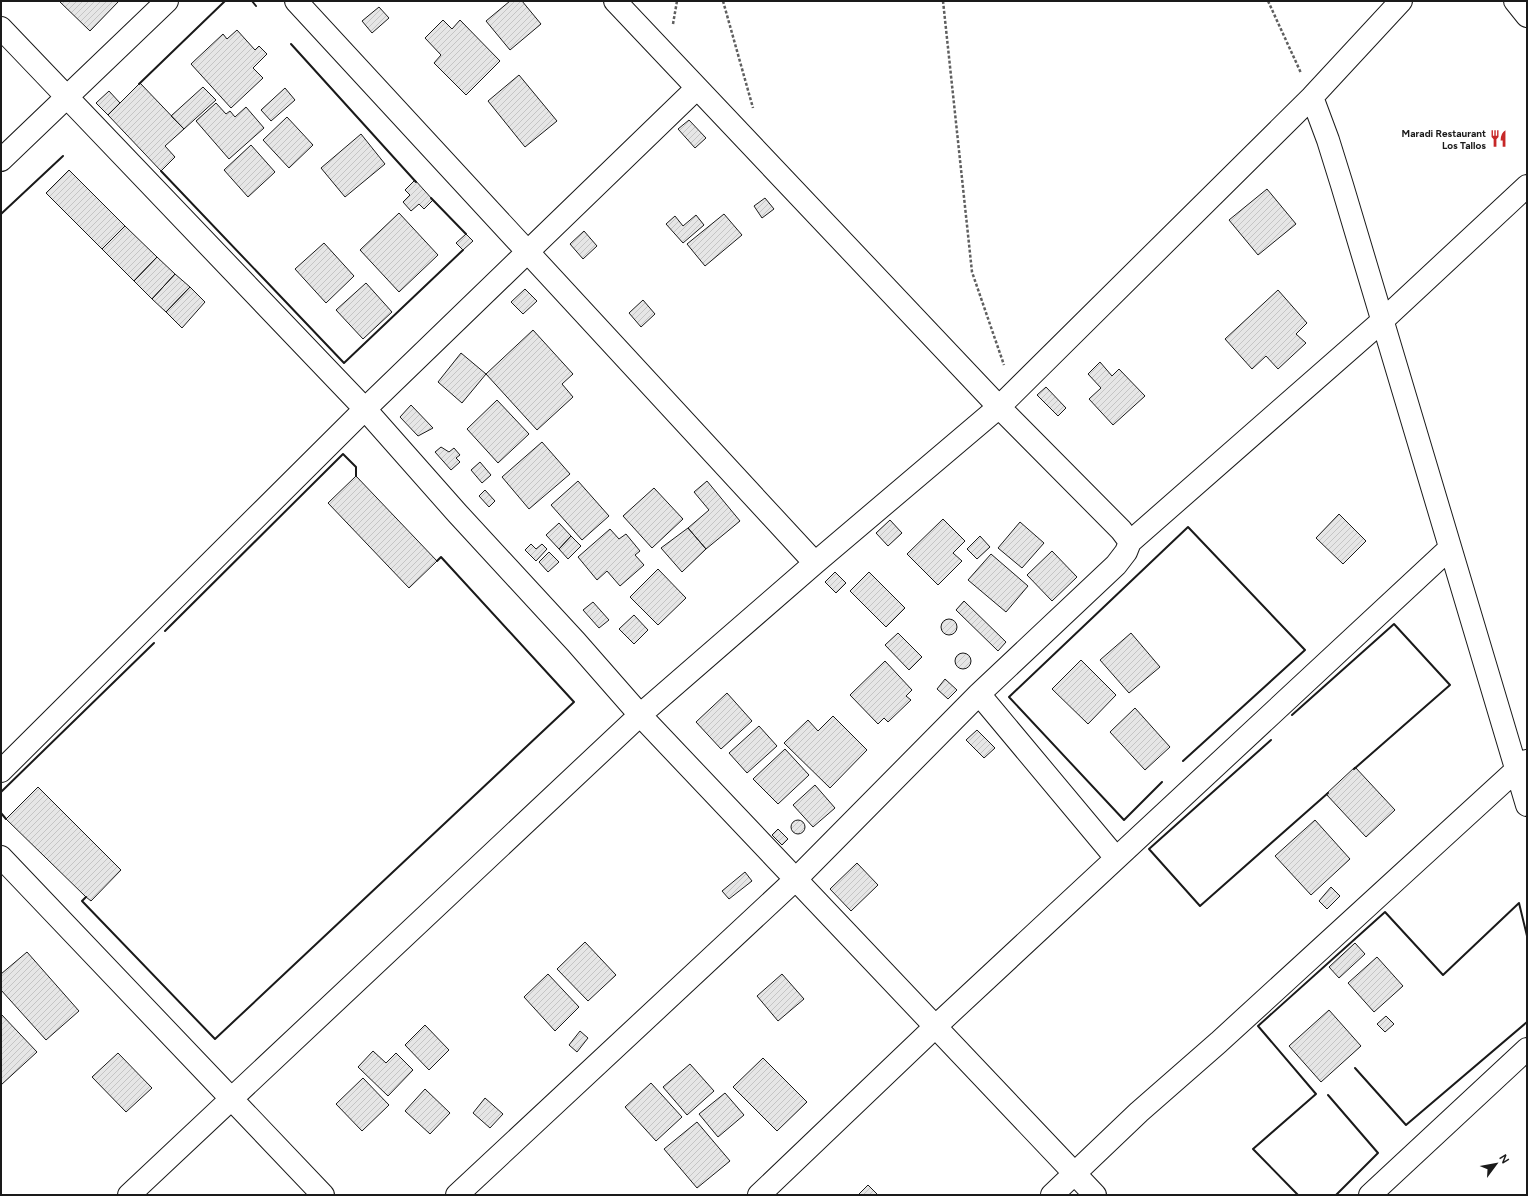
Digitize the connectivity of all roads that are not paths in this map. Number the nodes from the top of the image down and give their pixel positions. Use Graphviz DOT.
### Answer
graph roads {
  1 [pos="167,1"];
  2 [pos="296,1"];
  3 [pos="615,1"];
  4 [pos="1401,1"];
  5 [pos="1515,1"];
  6 [pos="1527,16"];
  7 [pos="1,28"];
  8 [pos="697,88"];
  9 [pos="1312,97"];
  10 [pos="66,98"];
  11 [pos="1,160"];
  12 [pos="1527,186"];
  13 [pos="527,252"];
  14 [pos="1382,321"];
  15 [pos="1007,400"];
  16 [pos="365,409"];
  17 [pos="1130,542"];
  18 [pos="1450,548"];
  19 [pos="815,563"];
  20 [pos="979,694"];
  21 [pos="640,715"];
  22 [pos="1522,765"];
  23 [pos="1,771"];
  24 [pos="1527,805"];
  25 [pos="1,857"];
  26 [pos="1116,858"];
  27 [pos="796,880"];
  28 [pos="936,1026"];
  29 [pos="1527,1049"];
  30 [pos="232,1098"];
  31 [pos="1075,1173"];
  32 [pos="129,1195"];
  33 [pos="323,1195"];
  34 [pos="457,1195"];
  35 [pos="759,1195"];
  36 [pos="1052,1195"];
  37 [pos="1095,1195"];
  38 [pos="1370,1195"];
  1 -- 10 [label="street"];
  2 -- 13 [label="street"];
  3 -- 8 [label="street"];
  4 -- 9 [label="street"];
  5 -- 6 [label="street"];
  7 -- 10 [label="street"];
  8 -- 13 [label="street"];
  8 -- 15 [label="street"];
  9 -- 14 [label="street"];
  9 -- 15 [label="street"];
  10 -- 11 [label="street"];
  10 -- 16 [label="street"];
  12 -- 14 [label="street"];
  13 -- 16 [label="street"];
  13 -- 19 [label="street"];
  14 -- 17 [label="street"];
  14 -- 18 [label="street"];
  15 -- 17 [label="street"];
  15 -- 19 [label="street"];
  16 -- 21 [label="street"];
  16 -- 23 [label="street"];
  17 -- 20 [label="street"];
  18 -- 22 [label="street"];
  18 -- 26 [label="street"];
  19 -- 21 [label="street"];
  20 -- 26 [label="street"];
  20 -- 27 [label="street"];
  21 -- 27 [label="street"];
  21 -- 30 [label="street"];
  22 -- 24 [label="street"];
  22 -- 31 [label="street"];
  25 -- 30 [label="street"];
  26 -- 28 [label="street"];
  27 -- 28 [label="street"];
  27 -- 34 [label="street"];
  28 -- 31 [label="street"];
  28 -- 35 [label="street"];
  29 -- 38 [label="street"];
  30 -- 32 [label="street"];
  30 -- 33 [label="street"];
  31 -- 36 [label="street"];
  31 -- 37 [label="street"];
}
